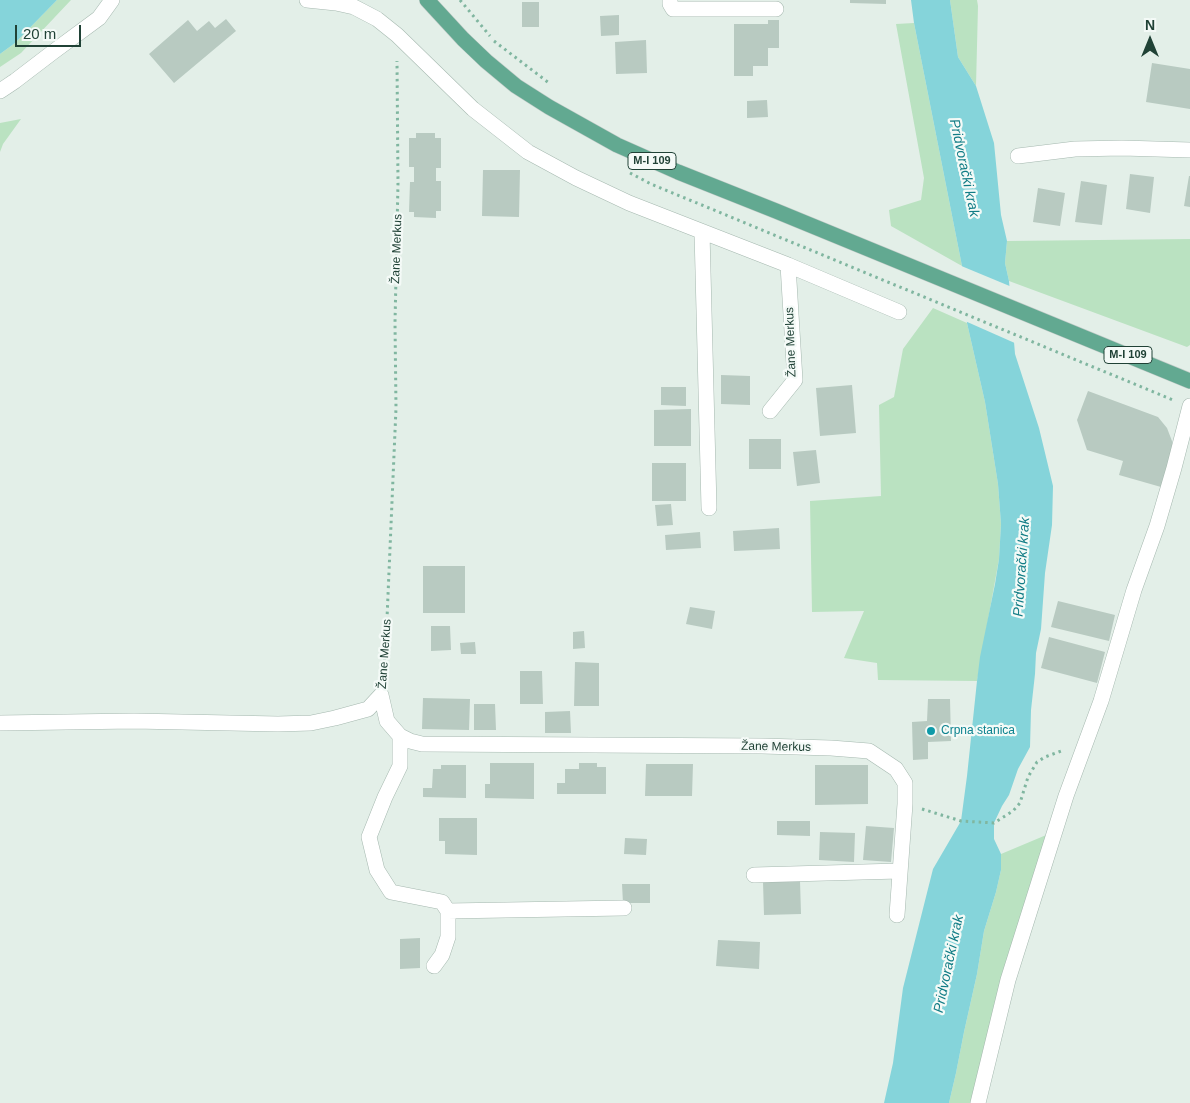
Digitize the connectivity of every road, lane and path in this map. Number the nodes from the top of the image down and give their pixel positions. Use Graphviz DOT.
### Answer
graph roads {
  1 [pos="112,0"];
  2 [pos="124,0"];
  3 [pos="306,0"];
  4 [pos="427,0"];
  5 [pos="460,0"];
  6 [pos="670,0"];
  7 [pos="776,9"];
  8 [pos="100,18"];
  9 [pos="397,35"];
  10 [pos="554,86"];
  11 [pos="0,91"];
  12 [pos="1190,150"];
  13 [pos="1018,156"];
  14 [pos="702,232"];
  15 [pos="788,265"];
  16 [pos="941,305"];
  17 [pos="899,312"];
  18 [pos="1190,381"];
  19 [pos="1190,407"];
  20 [pos="770,411"];
  21 [pos="709,508"];
  22 [pos="381,695"];
  23 [pos="0,723"];
  24 [pos="400,736"];
  25 [pos="1084,746"];
  26 [pos="905,804"];
  27 [pos="899,871"];
  28 [pos="754,875"];
  29 [pos="624,908"];
  30 [pos="448,911"];
  31 [pos="897,915"];
  32 [pos="434,966"];
  33 [pos="978,1103"];
  1 -- 8 [label="street"];
  2 -- 8 [label="street"];
  3 -- 9 [label="street"];
  4 -- 18 [label="main road, M-I 109"];
  5 -- 10 [label="path"];
  6 -- 7 [label="street"];
  8 -- 11 [label="street"];
  9 -- 14 [label="street"];
  9 -- 22 [label="path, Žane Merkus"];
  12 -- 13 [label="street"];
  14 -- 15 [label="street"];
  14 -- 21 [label="street"];
  15 -- 17 [label="street"];
  15 -- 20 [label="street, Žane Merkus"];
  16 -- 19 [label="path"];
  19 -- 25 [label="street"];
  22 -- 23 [label="street"];
  22 -- 24 [label="street, Žane Merkus"];
  24 -- 26 [label="street, Žane Merkus"];
  24 -- 30 [label="street"];
  25 -- 26 [label="path"];
  25 -- 33 [label="street"];
  26 -- 27 [label="street, Žane Merkus"];
  27 -- 28 [label="street"];
  27 -- 31 [label="street, Žane Merkus"];
  29 -- 30 [label="street"];
  30 -- 32 [label="street"];
}
